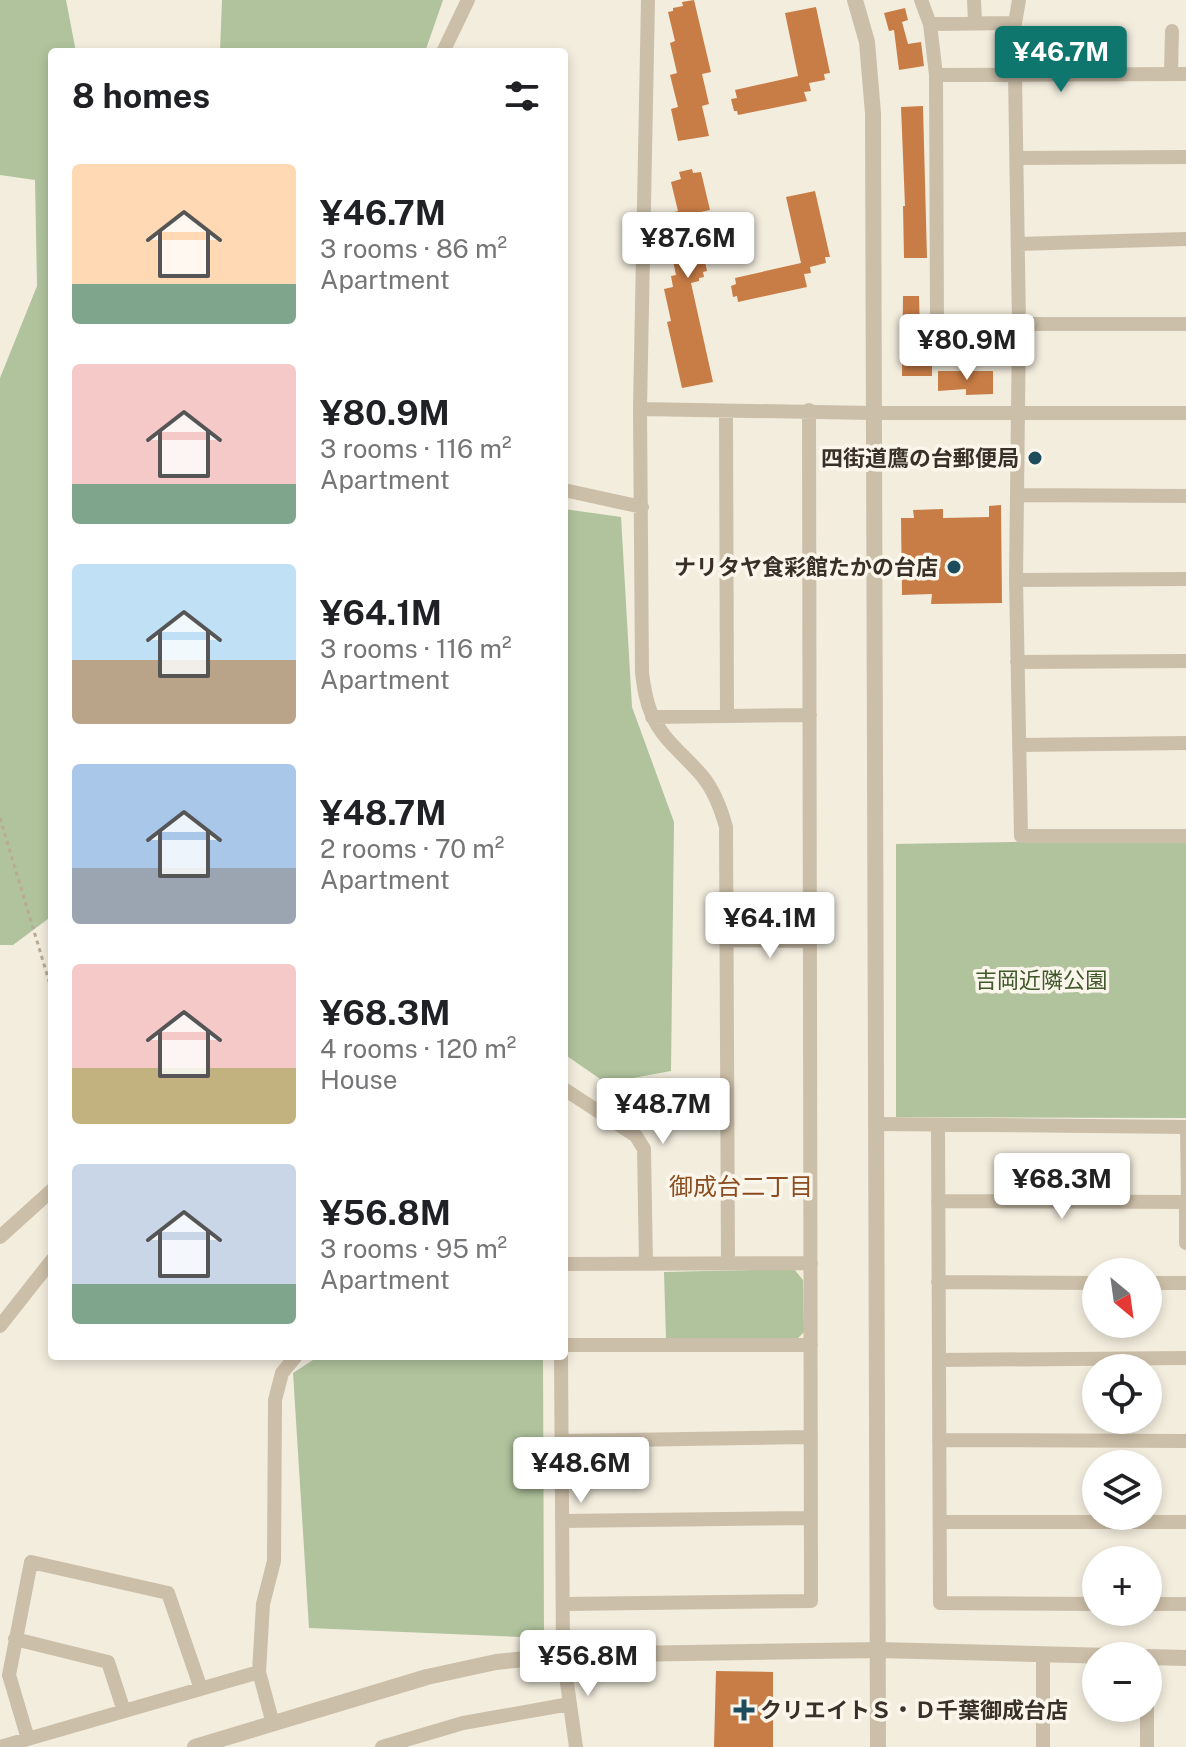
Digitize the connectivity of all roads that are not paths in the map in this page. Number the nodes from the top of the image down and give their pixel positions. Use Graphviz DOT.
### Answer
graph roads {
  1 [pos="468,0"];
  2 [pos="648,0"];
  3 [pos="855,0"];
  4 [pos="921,0"];
  5 [pos="974,0"];
  6 [pos="1019,0"];
  7 [pos="975,22"];
  8 [pos="930,24"];
  9 [pos="1172,31"];
  10 [pos="445,48"];
  11 [pos="1178,74"];
  12 [pos="936,75"];
  13 [pos="1015,75"];
  14 [pos="1186,157"];
  15 [pos="1018,158"];
  16 [pos="1186,239"];
  17 [pos="1018,244"];
  18 [pos="1186,324"];
  19 [pos="1019,325"];
  20 [pos="640,409"];
  21 [pos="809,410"];
  22 [pos="726,411"];
  23 [pos="873,413"];
  24 [pos="1017,413"];
  25 [pos="1186,413"];
  26 [pos="568,491"];
  27 [pos="1017,495"];
  28 [pos="1186,496"];
  29 [pos="642,507"];
  30 [pos="1186,579"];
  31 [pos="1016,580"];
  32 [pos="1186,661"];
  33 [pos="1017,662"];
  34 [pos="810,715"];
  35 [pos="727,716"];
  36 [pos="652,717"];
  37 [pos="1186,743"];
  38 [pos="1019,745"];
  39 [pos="1186,836"];
  40 [pos="728,940"];
  41 [pos="811,941"];
  42 [pos="568,1092"];
  43 [pos="876,1124"];
  44 [pos="938,1125"];
  45 [pos="1186,1127"];
  46 [pos="48,1194"];
  47 [pos="938,1201"];
  48 [pos="1186,1202"];
  49 [pos="0,1237"];
  50 [pos="1186,1243"];
  51 [pos="728,1263"];
  52 [pos="811,1263"];
  53 [pos="568,1264"];
  54 [pos="646,1264"];
  55 [pos="48,1265"];
  56 [pos="938,1282"];
  57 [pos="1082,1283"];
  58 [pos="1162,1283"];
  59 [pos="1186,1283"];
  60 [pos="0,1326"];
  61 [pos="568,1345"];
  62 [pos="811,1345"];
  63 [pos="1186,1358"];
  64 [pos="290,1360"];
  65 [pos="561,1360"];
  66 [pos="939,1360"];
  67 [pos="811,1437"];
  68 [pos="939,1440"];
  69 [pos="562,1441"];
  70 [pos="1186,1441"];
  71 [pos="811,1518"];
  72 [pos="562,1521"];
  73 [pos="940,1522"];
  74 [pos="1186,1522"];
  75 [pos="563,1604"];
  76 [pos="1082,1604"];
  77 [pos="1162,1604"];
  78 [pos="1186,1604"];
  79 [pos="15,1639"];
  80 [pos="878,1650"];
  81 [pos="1043,1654"];
  82 [pos="563,1655"];
  83 [pos="1082,1655"];
  84 [pos="1162,1657"];
  85 [pos="1186,1658"];
  86 [pos="259,1672"];
  87 [pos="201,1689"];
  88 [pos="570,1704"];
  89 [pos="124,1711"];
  90 [pos="1147,1722"];
  91 [pos="273,1724"];
  92 [pos="28,1739"];
  93 [pos="0,1747"];
  94 [pos="195,1747"];
  95 [pos="382,1747"];
  96 [pos="576,1747"];
  97 [pos="878,1747"];
  98 [pos="1043,1747"];
  99 [pos="1147,1747"];
  1 -- 10 [label="street"];
  2 -- 20 [label="street"];
  3 -- 23 [label="street"];
  4 -- 8 [label="street"];
  5 -- 7 [label="street"];
  6 -- 7 [label="street"];
  7 -- 8 [label="street"];
  8 -- 12 [label="street"];
  9 -- 11 [label="street"];
  11 -- 13 [label="street"];
  12 -- 13 [label="street"];
  12 -- 19 [label="street"];
  13 -- 15 [label="street"];
  14 -- 15 [label="street"];
  15 -- 17 [label="street"];
  16 -- 17 [label="street"];
  17 -- 19 [label="street"];
  18 -- 19 [label="street"];
  19 -- 24 [label="street"];
  20 -- 22 [label="street"];
  20 -- 29 [label="street"];
  21 -- 22 [label="street"];
  21 -- 23 [label="street"];
  21 -- 34 [label="street"];
  22 -- 35 [label="street"];
  23 -- 24 [label="street"];
  23 -- 43 [label="street"];
  24 -- 25 [label="street"];
  24 -- 27 [label="street"];
  26 -- 29 [label="street"];
  27 -- 28 [label="street"];
  27 -- 31 [label="street"];
  29 -- 36 [label="street"];
  30 -- 31 [label="street"];
  31 -- 33 [label="street"];
  32 -- 33 [label="street"];
  33 -- 38 [label="street"];
  34 -- 35 [label="street"];
  34 -- 41 [label="street"];
  35 -- 36 [label="street"];
  36 -- 40 [label="street"];
  37 -- 38 [label="street"];
  38 -- 39 [label="street"];
  40 -- 41 [label="street"];
  40 -- 51 [label="street"];
  41 -- 52 [label="street"];
  42 -- 54 [label="street"];
  43 -- 44 [label="street"];
  43 -- 80 [label="street"];
  44 -- 45 [label="street"];
  44 -- 47 [label="street"];
  45 -- 48 [label="street"];
  46 -- 49 [label="street"];
  47 -- 48 [label="street"];
  47 -- 56 [label="street"];
  48 -- 50 [label="street"];
  51 -- 52 [label="street"];
  51 -- 54 [label="street"];
  52 -- 62 [label="street"];
  53 -- 54 [label="street"];
  55 -- 60 [label="street"];
  56 -- 57 [label="street"];
  56 -- 66 [label="street"];
  58 -- 59 [label="street"];
  61 -- 62 [label="street"];
  62 -- 67 [label="street"];
  63 -- 66 [label="street"];
  64 -- 86 [label="street"];
  65 -- 69 [label="street"];
  66 -- 68 [label="street"];
  67 -- 69 [label="street"];
  67 -- 71 [label="street"];
  68 -- 70 [label="street"];
  68 -- 73 [label="street"];
  69 -- 72 [label="street"];
  71 -- 72 [label="street"];
  71 -- 75 [label="street"];
  72 -- 75 [label="street"];
  73 -- 74 [label="street"];
  73 -- 76 [label="street"];
  75 -- 82 [label="street"];
  77 -- 78 [label="street"];
  79 -- 87 [label="street"];
  79 -- 89 [label="street"];
  79 -- 92 [label="street"];
  80 -- 81 [label="street"];
  80 -- 82 [label="street"];
  80 -- 97 [label="street"];
  81 -- 83 [label="street"];
  81 -- 98 [label="street"];
  82 -- 88 [label="street"];
  82 -- 91 [label="street"];
  84 -- 85 [label="street"];
  86 -- 87 [label="street"];
  86 -- 91 [label="street"];
  87 -- 89 [label="street"];
  88 -- 95 [label="street"];
  88 -- 96 [label="street"];
  89 -- 92 [label="street"];
  90 -- 99 [label="street"];
  91 -- 94 [label="street"];
  92 -- 93 [label="street"];
}
